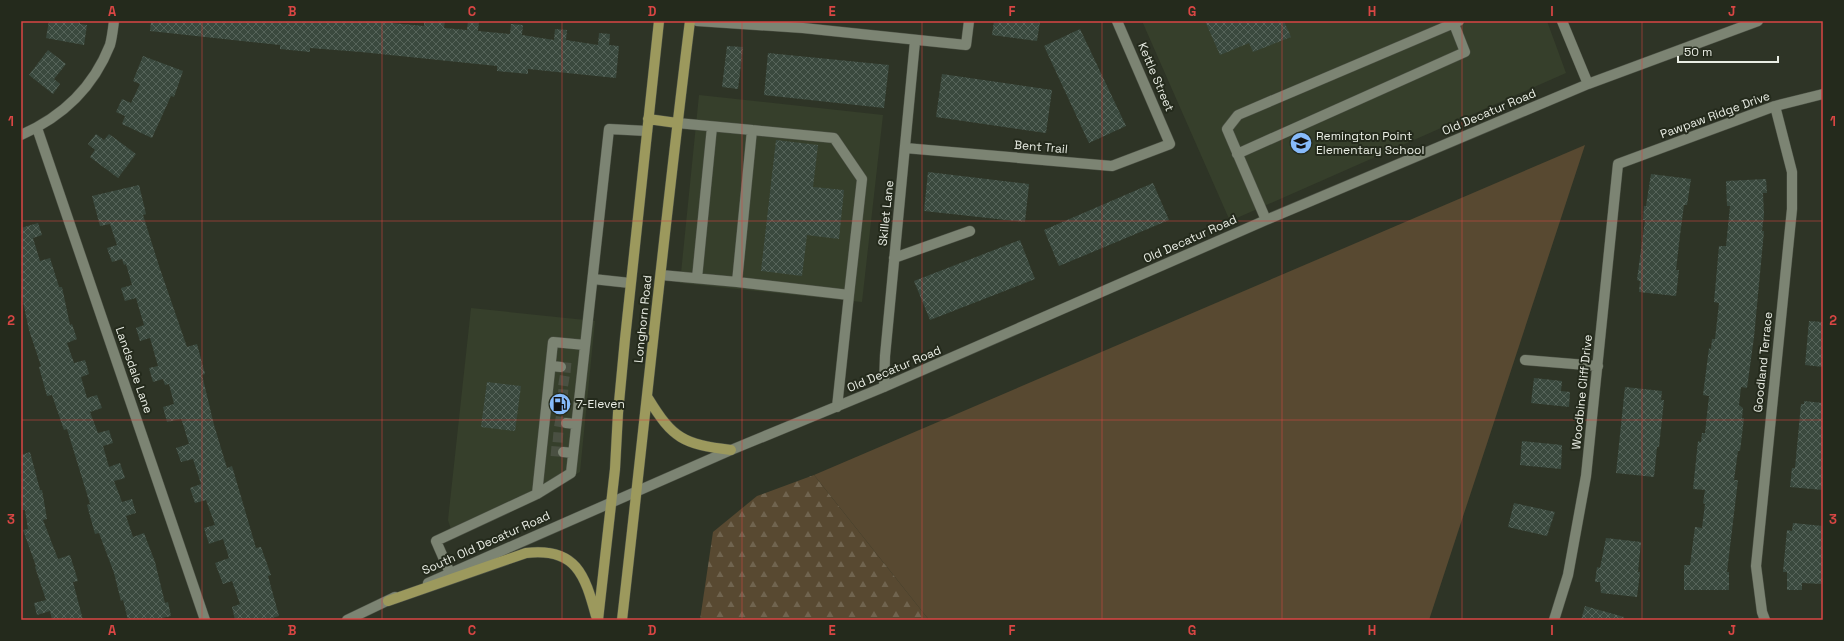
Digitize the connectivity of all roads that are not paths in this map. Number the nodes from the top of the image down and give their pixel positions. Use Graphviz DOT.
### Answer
graph roads {
  1 [pos="114,21"];
  2 [pos="659,21"];
  3 [pos="690,21"];
  4 [pos="697,21"];
  5 [pos="969,21"];
  6 [pos="1117,21"];
  7 [pos="1562,21"];
  8 [pos="1758,21"];
  9 [pos="1456,22"];
  10 [pos="1743,24"];
  11 [pos="804,25"];
  12 [pos="915,41"];
  13 [pos="1588,84"];
  14 [pos="1823,94"];
  15 [pos="1775,106"];
  16 [pos="648,119"];
  17 [pos="677,123"];
  18 [pos="712,127"];
  19 [pos="38,128"];
  20 [pos="752,130"];
  21 [pos="647,131"];
  22 [pos="21,135"];
  23 [pos="1170,144"];
  24 [pos="905,148"];
  25 [pos="1237,154"];
  26 [pos="1618,164"];
  27 [pos="1266,220"];
  28 [pos="970,231"];
  29 [pos="894,258"];
  30 [pos="661,275"];
  31 [pos="697,278"];
  32 [pos="593,279"];
  33 [pos="737,282"];
  34 [pos="630,283"];
  35 [pos="849,295"];
  36 [pos="585,345"];
  37 [pos="1525,360"];
  38 [pos="1598,366"];
  39 [pos="572,368"];
  40 [pos="582,369"];
  41 [pos="884,388"];
  42 [pos="648,398"];
  43 [pos="837,407"];
  44 [pos="566,423"];
  45 [pos="576,424"];
  46 [pos="731,450"];
  47 [pos="637,491"];
  48 [pos="537,494"];
  49 [pos="611,502"];
  50 [pos="450,573"];
  51 [pos="388,601"];
  52 [pos="205,620"];
  53 [pos="347,620"];
  54 [pos="598,620"];
  55 [pos="622,620"];
  56 [pos="1554,620"];
  57 [pos="1765,620"];
  1 -- 19 [label="street"];
  2 -- 16 [label="main road, Longhorn Road"];
  3 -- 17 [label="main road, Longhorn Road"];
  4 -- 11 [label="street"];
  5 -- 12 [label="street"];
  6 -- 23 [label="street, Kettle Street"];
  7 -- 13 [label="street"];
  8 -- 10 [label="street, Old Decatur Road"];
  9 -- 25 [label="street"];
  9 -- 25 [label="street"];
  10 -- 13 [label="street, Old Decatur Road"];
  11 -- 12 [label="street"];
  12 -- 24 [label="street, Skillet Lane"];
  13 -- 27 [label="street, Old Decatur Road"];
  14 -- 15 [label="street, Pawpaw Ridge Drive"];
  15 -- 26 [label="street, Pawpaw Ridge Drive"];
  15 -- 57 [label="street, Goodland Terrace"];
  16 -- 17 [label="main road"];
  16 -- 21 [label="main road, Longhorn Road"];
  17 -- 18 [label="street"];
  17 -- 30 [label="main road, Longhorn Road"];
  18 -- 20 [label="street"];
  18 -- 31 [label="street"];
  19 -- 22 [label="street"];
  19 -- 52 [label="street, Landsdale Lane"];
  20 -- 33 [label="street"];
  20 -- 35 [label="street"];
  21 -- 32 [label="street"];
  21 -- 34 [label="main road, Longhorn Road"];
  23 -- 24 [label="street, Bent Trail"];
  24 -- 29 [label="street, Skillet Lane"];
  25 -- 27 [label="street"];
  26 -- 38 [label="street, Woodbine Cliff Drive"];
  27 -- 41 [label="street, Old Decatur Road"];
  28 -- 29 [label="street"];
  29 -- 41 [label="street, Skillet Lane"];
  30 -- 31 [label="street"];
  30 -- 42 [label="main road, Longhorn Road"];
  31 -- 33 [label="street"];
  32 -- 34 [label="street"];
  32 -- 36 [label="street"];
  33 -- 35 [label="street"];
  34 -- 49 [label="main road, Longhorn Road"];
  35 -- 43 [label="street"];
  36 -- 40 [label="street"];
  36 -- 48 [label="street"];
  37 -- 38 [label="street"];
  38 -- 56 [label="street, Woodbine Cliff Drive"];
  39 -- 40 [label="street"];
  40 -- 45 [label="street"];
  41 -- 43 [label="street, Old Decatur Road"];
  42 -- 46 [label="main road"];
  42 -- 47 [label="main road, Longhorn Road"];
  43 -- 46 [label="street, Old Decatur Road"];
  44 -- 45 [label="street"];
  45 -- 48 [label="street"];
  46 -- 47 [label="street, Old Decatur Road"];
  47 -- 49 [label="street, South Old Decatur Road"];
  47 -- 55 [label="main road, Longhorn Road"];
  48 -- 50 [label="street"];
  49 -- 50 [label="street, South Old Decatur Road"];
  49 -- 54 [label="main road, Longhorn Road"];
  50 -- 51 [label="street, South Old Decatur Road"];
  51 -- 53 [label="street, South Old Decatur Road"];
  51 -- 54 [label="main road"];
}
